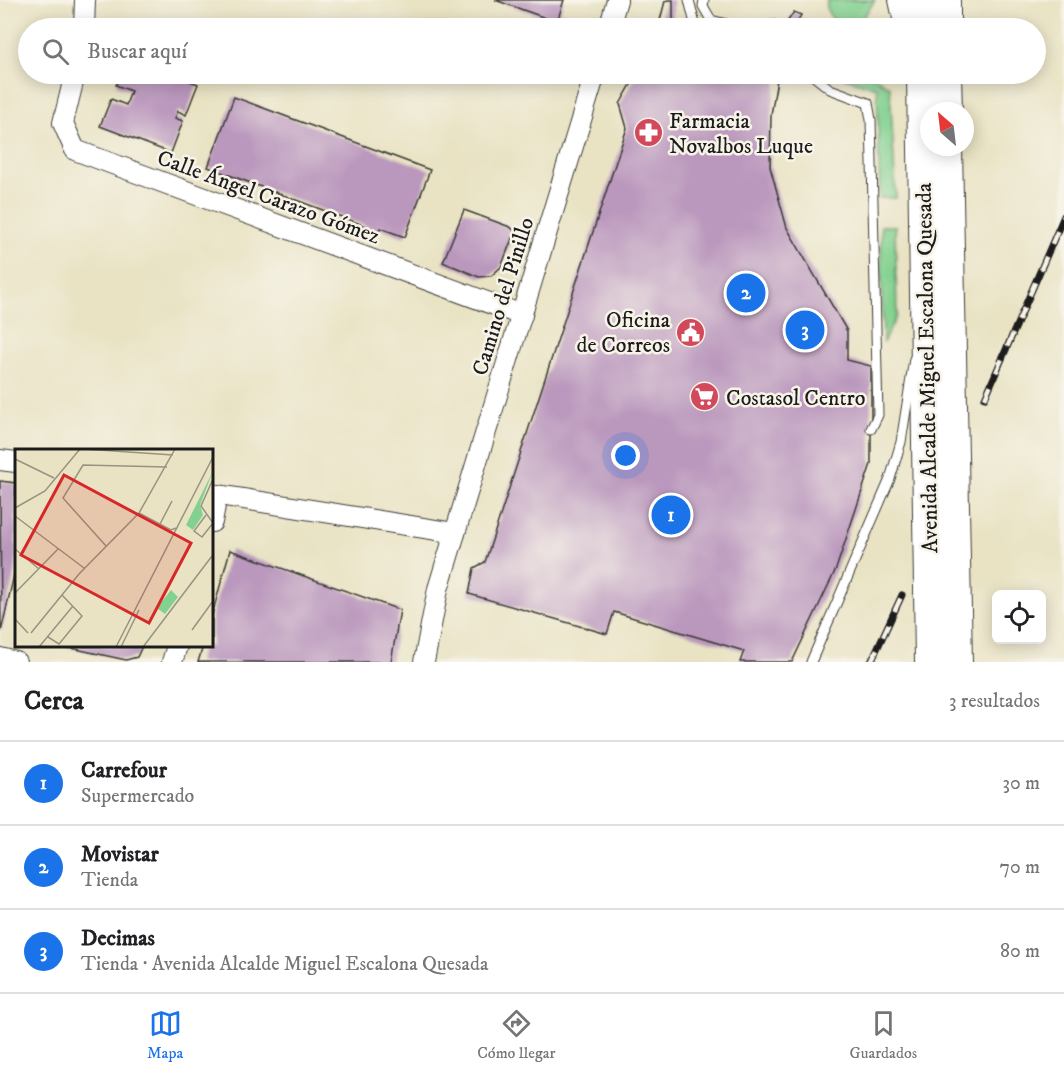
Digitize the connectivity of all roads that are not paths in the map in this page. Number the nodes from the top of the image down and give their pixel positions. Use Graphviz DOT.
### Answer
graph roads {
  1 [pos="85,0"];
  2 [pos="617,0"];
  3 [pos="689,0"];
  4 [pos="704,0"];
  5 [pos="899,0"];
  6 [pos="922,0"];
  7 [pos="945,0"];
  8 [pos="84,18"];
  9 [pos="612,18"];
  10 [pos="694,18"];
  11 [pos="710,18"];
  12 [pos="903,18"];
  13 [pos="922,18"];
  14 [pos="945,18"];
  15 [pos="73,84"];
  16 [pos="592,84"];
  17 [pos="824,84"];
  18 [pos="925,89"];
  19 [pos="947,156"];
  20 [pos="522,315"];
  21 [pos="926,316"];
  22 [pos="871,429"];
  23 [pos="0,460"];
  24 [pos="15,462"];
  25 [pos="214,495"];
  26 [pos="455,533"];
  27 [pos="176,647"];
  28 [pos="0,658"];
  29 [pos="16,662"];
  30 [pos="172,662"];
  31 [pos="424,662"];
  32 [pos="811,662"];
  33 [pos="930,662"];
  34 [pos="957,662"];
  1 -- 8 [label="street"];
  2 -- 9 [label="street"];
  3 -- 10 [label="lane"];
  4 -- 11 [label="lane"];
  5 -- 12 [label="street"];
  6 -- 13 [label="main road"];
  7 -- 14 [label="main road"];
  15 -- 20 [label="street, Calle Ángel Carazo Gómez"];
  16 -- 20 [label="street, Camino del Pinillo"];
  17 -- 22 [label="lane"];
  18 -- 21 [label="main road, Avenida Alcalde Miguel Escalona Quesada"];
  19 -- 34 [label="main road, Avenida Alcalde Miguel Escalona Quesada"];
  20 -- 26 [label="street, Camino del Pinillo"];
  21 -- 32 [label="lane"];
  21 -- 33 [label="main road, Avenida Alcalde Miguel Escalona Quesada"];
  23 -- 24 [label="street"];
  25 -- 26 [label="street"];
  26 -- 31 [label="street, Camino del Pinillo"];
  27 -- 30 [label="street"];
  28 -- 29 [label="street"];
}
